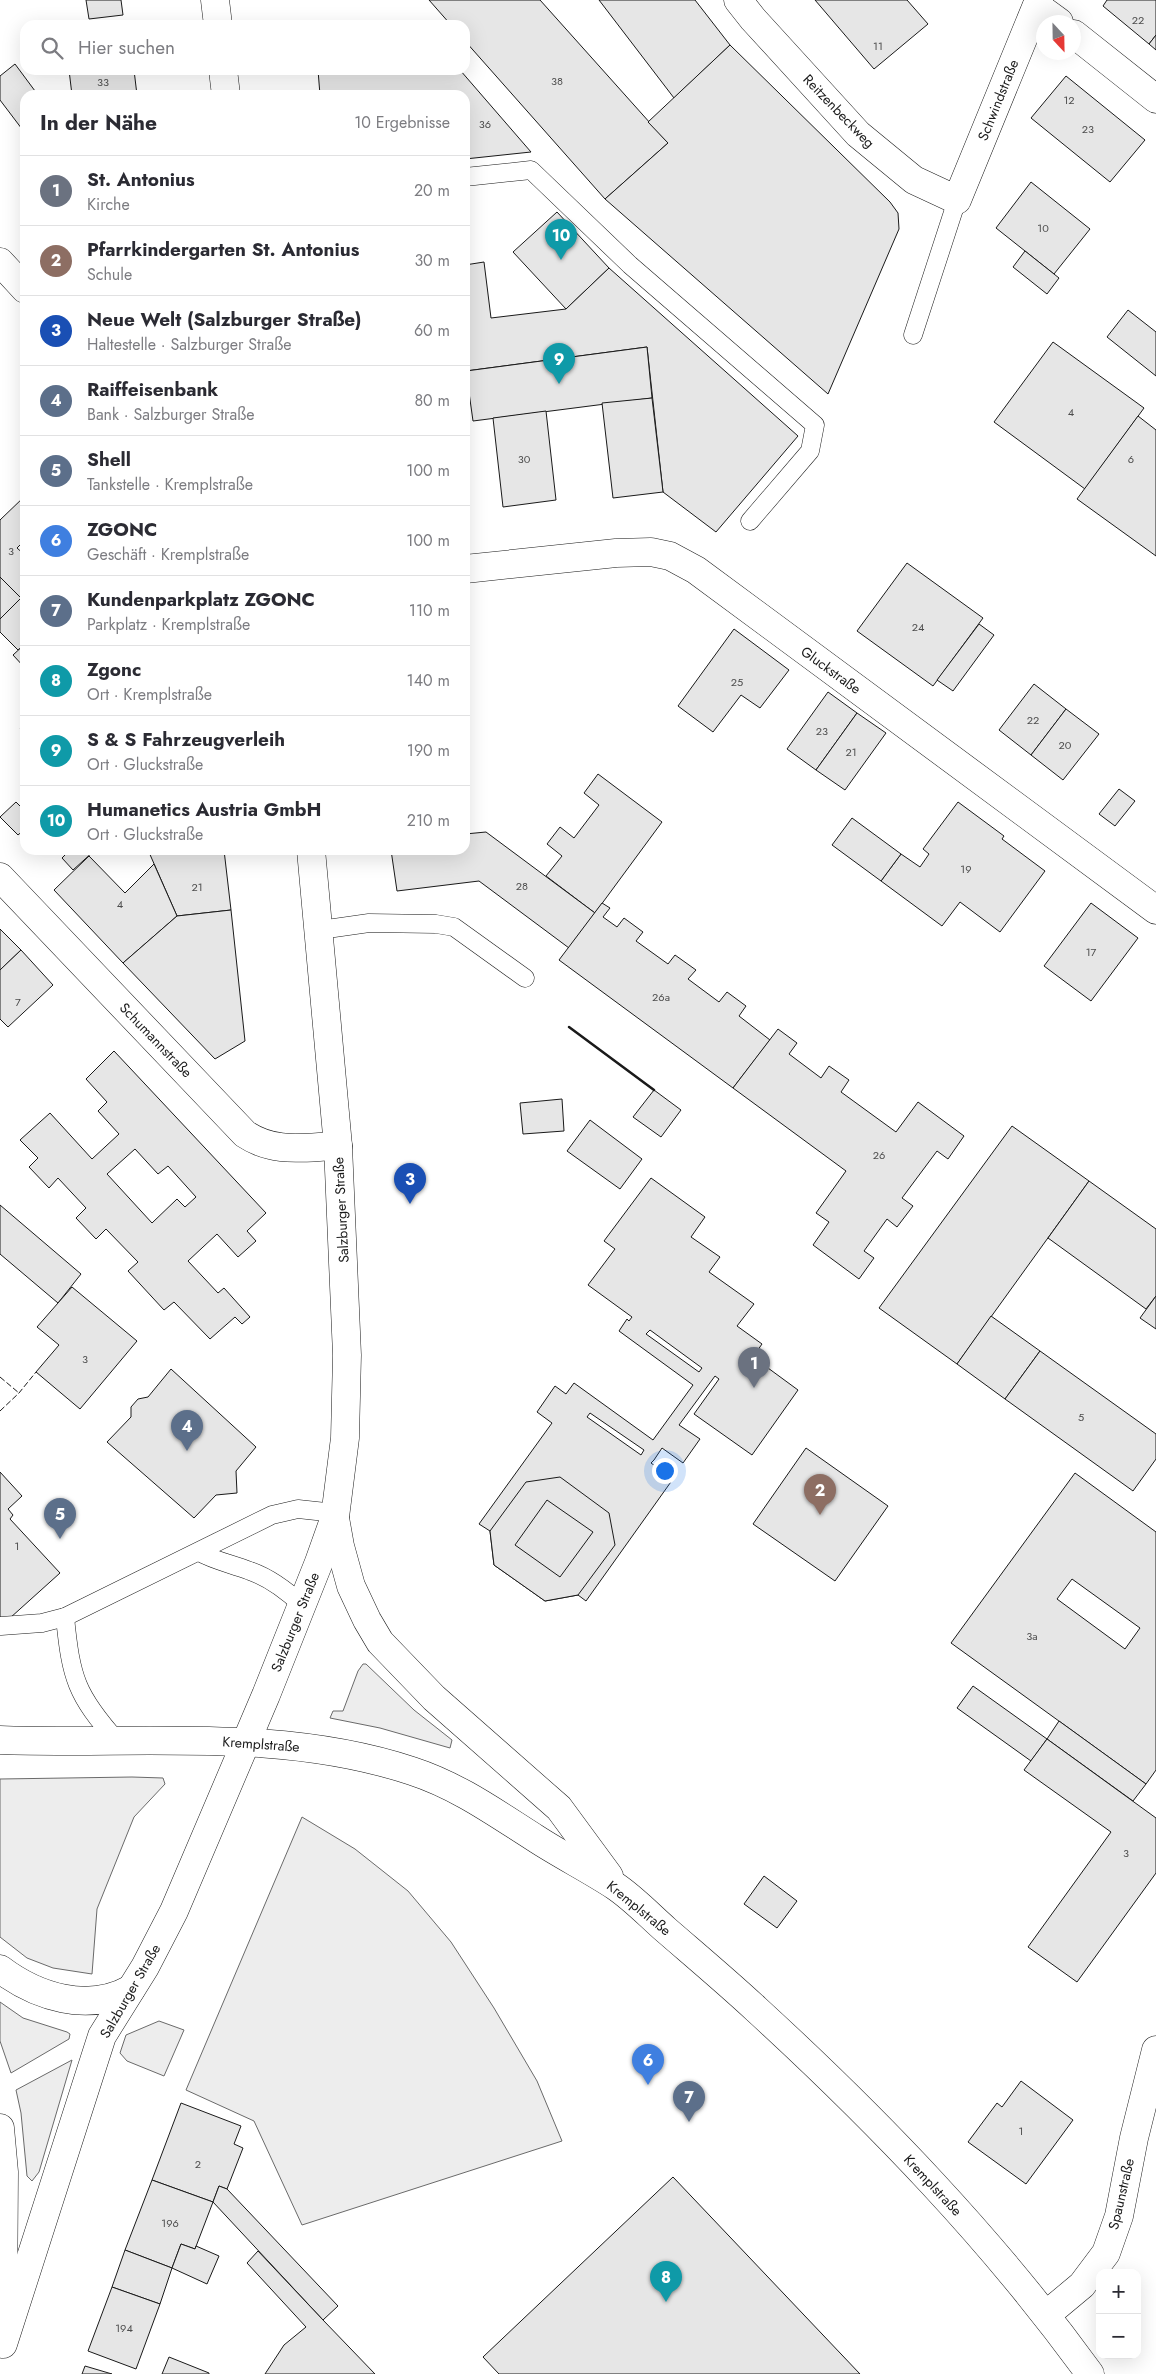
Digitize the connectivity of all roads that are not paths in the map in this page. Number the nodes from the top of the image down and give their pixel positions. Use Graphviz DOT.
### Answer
graph roads {
  1 [pos="215,0"];
  2 [pos="738,0"];
  3 [pos="1038,3"];
  4 [pos="1051,15"];
  5 [pos="217,20"];
  6 [pos="1081,40"];
  7 [pos="224,75"];
  8 [pos="225,90"];
  9 [pos="1156,100"];
  10 [pos="470,176"];
  11 [pos="957,200"];
  12 [pos="0,262"];
  13 [pos="20,284"];
  14 [pos="913,335"];
  15 [pos="750,521"];
  16 [pos="470,568"];
  17 [pos="312,855"];
  18 [pos="0,877"];
  19 [pos="1156,910"];
  20 [pos="320,930"];
  21 [pos="525,978"];
  22 [pos="338,1146"];
  23 [pos="335,1515"];
  24 [pos="199,1552"];
  25 [pos="302,1605"];
  26 [pos="65,1617"];
  27 [pos="2,1626"];
  28 [pos="0,1740"];
  29 [pos="117,1741"];
  30 [pos="243,1744"];
  31 [pos="618,1888"];
  32 [pos="0,1969"];
  33 [pos="131,1989"];
  34 [pos="1156,2050"];
  35 [pos="0,2128"];
  36 [pos="1046,2315"];
  37 [pos="2,2351"];
  38 [pos="1087,2373"];
  1 -- 5 [label="main road"];
  2 -- 11 [label="main road, Reitzenbeckweg"];
  3 -- 4 [label="main road"];
  3 -- 11 [label="main road, Schwindstraße"];
  6 -- 9 [label="main road"];
  7 -- 8 [label="main road"];
  10 -- 15 [label="lane"];
  11 -- 14 [label="lane"];
  12 -- 13 [label="main road"];
  16 -- 19 [label="main road, Gluckstraße"];
  17 -- 20 [label="main road, Salzburger Straße"];
  18 -- 22 [label="main road, Schumannstraße"];
  20 -- 21 [label="lane"];
  20 -- 22 [label="main road, Salzburger Straße"];
  22 -- 23 [label="main road, Salzburger Straße"];
  23 -- 24 [label="lane"];
  23 -- 25 [label="main road, Salzburger Straße"];
  23 -- 31 [label="main road"];
  24 -- 25 [label="lane"];
  24 -- 26 [label="lane"];
  25 -- 30 [label="main road, Salzburger Straße"];
  26 -- 27 [label="lane"];
  26 -- 29 [label="lane"];
  28 -- 29 [label="main road, Kremplstraße"];
  29 -- 30 [label="main road, Kremplstraße"];
  30 -- 31 [label="main road, Kremplstraße"];
  30 -- 33 [label="main road, Salzburger Straße"];
  31 -- 36 [label="main road, Kremplstraße"];
  32 -- 33 [label="main road"];
  33 -- 37 [label="main road, Salzburger Straße"];
  34 -- 36 [label="main road, Spaunstraße"];
  35 -- 37 [label="main road"];
  36 -- 38 [label="main road, Kremplstraße"];
}
